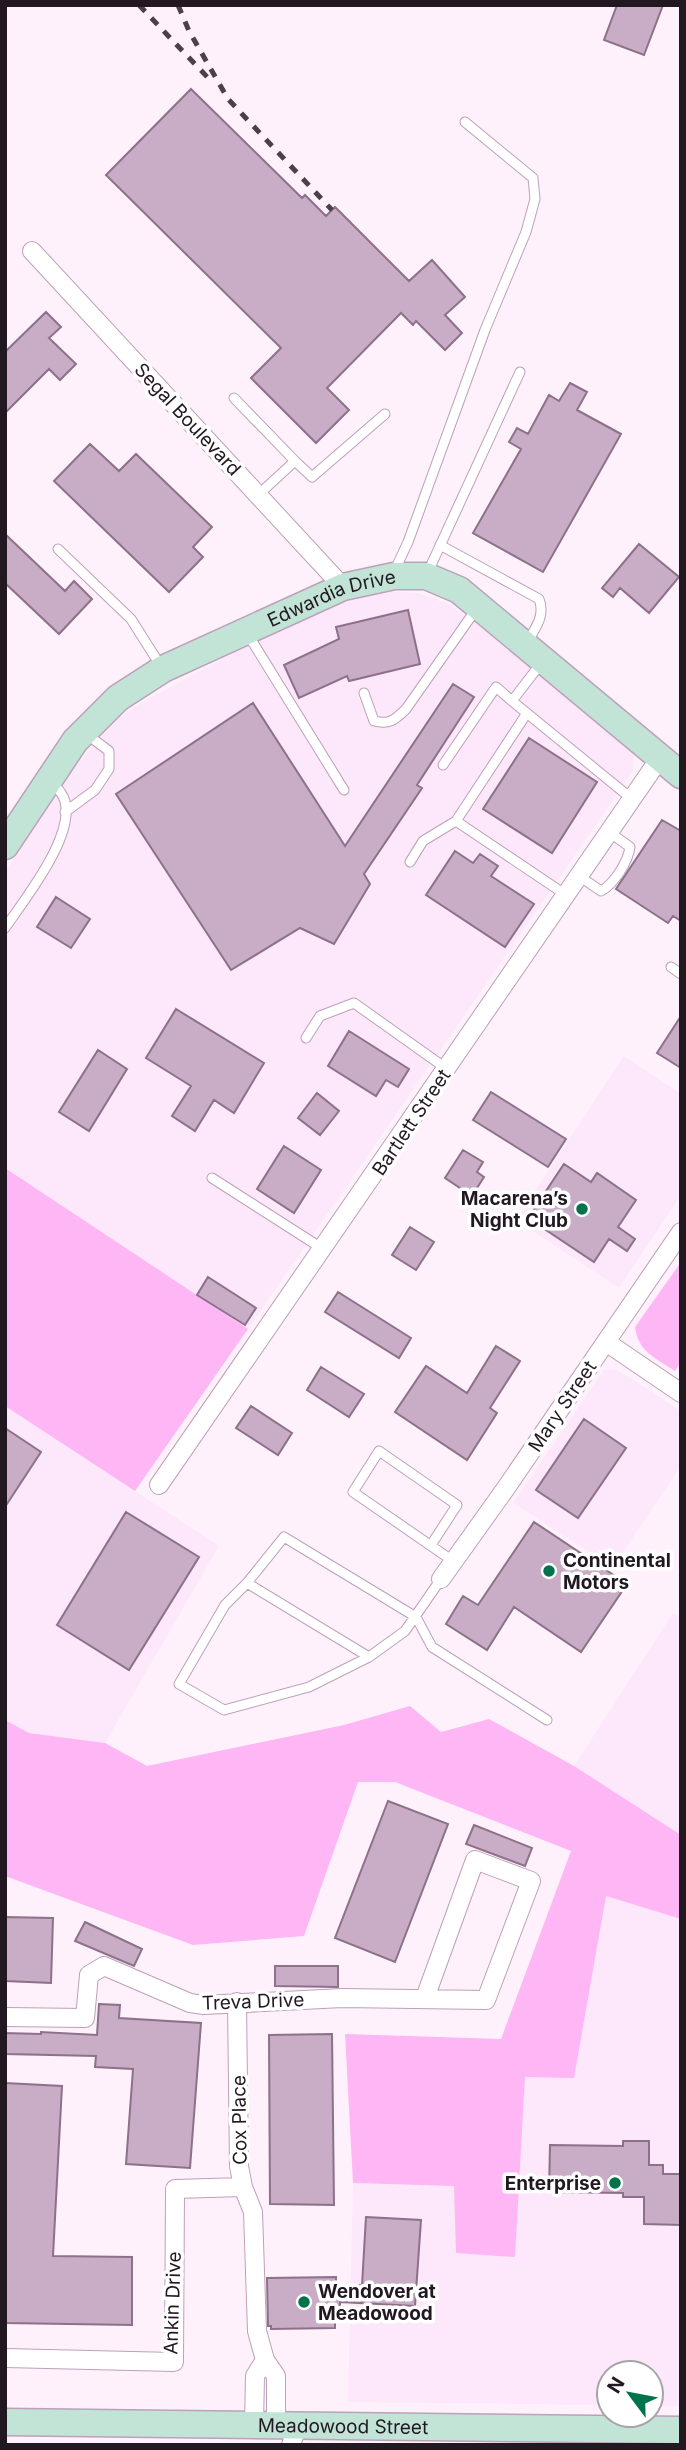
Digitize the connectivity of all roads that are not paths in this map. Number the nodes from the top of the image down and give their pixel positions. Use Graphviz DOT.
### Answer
graph roads {
  1 [pos="465,122"];
  2 [pos="32,251"];
  3 [pos="520,372"];
  4 [pos="234,398"];
  5 [pos="386,414"];
  6 [pos="295,461"];
  7 [pos="258,495"];
  8 [pos="440,545"];
  9 [pos="58,549"];
  10 [pos="391,576"];
  11 [pos="426,576"];
  12 [pos="343,587"];
  13 [pos="478,606"];
  14 [pos="246,632"];
  15 [pos="534,653"];
  16 [pos="163,669"];
  17 [pos="364,693"];
  18 [pos="512,701"];
  19 [pos="527,713"];
  20 [pos="84,732"];
  21 [pos="660,758"];
  22 [pos="443,765"];
  23 [pos="681,775"];
  24 [pos="48,780"];
  25 [pos="344,790"];
  26 [pos="632,799"];
  27 [pos="65,812"];
  28 [pos="456,821"];
  29 [pos="610,832"];
  30 [pos="5,846"];
  31 [pos="410,862"];
  32 [pos="579,876"];
  33 [pos="566,895"];
  34 [pos="5,928"];
  35 [pos="671,967"];
  36 [pos="681,974"];
  37 [pos="306,1038"];
  38 [pos="447,1069"];
  39 [pos="212,1178"];
  40 [pos="681,1232"];
  41 [pos="323,1249"];
  42 [pos="606,1342"];
  43 [pos="681,1393"];
  44 [pos="159,1485"];
  45 [pos="431,1545"];
  46 [pos="453,1561"];
  47 [pos="441,1579"];
  48 [pos="247,1583"];
  49 [pos="416,1617"];
  50 [pos="369,1657"];
  51 [pos="547,1720"];
  52 [pos="425,1998"];
  53 [pos="237,2002"];
  54 [pos="5,2017"];
  55 [pos="243,2187"];
  56 [pos="5,2358"];
  57 [pos="5,2422"];
  58 [pos="280,2429"];
  59 [pos="681,2430"];
  1 -- 10 [label="lane"];
  2 -- 7 [label="street, Segal Boulevard"];
  3 -- 8 [label="lane"];
  4 -- 6 [label="lane"];
  5 -- 6 [label="lane"];
  6 -- 7 [label="lane"];
  7 -- 12 [label="street, Segal Boulevard"];
  8 -- 11 [label="lane"];
  8 -- 15 [label="lane"];
  9 -- 16 [label="lane"];
  10 -- 11 [label="main road, Edwardia Drive"];
  10 -- 12 [label="main road, Edwardia Drive"];
  11 -- 13 [label="main road, Edwardia Drive"];
  12 -- 14 [label="main road, Edwardia Drive"];
  13 -- 15 [label="main road, Edwardia Drive"];
  13 -- 17 [label="lane"];
  14 -- 16 [label="main road, Edwardia Drive"];
  14 -- 25 [label="lane"];
  15 -- 18 [label="lane"];
  15 -- 21 [label="main road, Edwardia Drive"];
  16 -- 20 [label="main road, Edwardia Drive"];
  18 -- 19 [label="lane"];
  18 -- 22 [label="lane"];
  19 -- 26 [label="lane"];
  19 -- 28 [label="lane"];
  20 -- 24 [label="main road, Edwardia Drive"];
  20 -- 27 [label="lane"];
  21 -- 23 [label="main road, Edwardia Drive"];
  21 -- 26 [label="street, Bartlett Street"];
  24 -- 27 [label="lane"];
  24 -- 30 [label="main road, Edwardia Drive"];
  26 -- 29 [label="street, Bartlett Street"];
  27 -- 34 [label="lane"];
  28 -- 31 [label="lane"];
  28 -- 33 [label="lane"];
  29 -- 32 [label="street, Bartlett Street"];
  29 -- 32 [label="lane"];
  32 -- 33 [label="street, Bartlett Street"];
  33 -- 38 [label="street, Bartlett Street"];
  35 -- 36 [label="lane"];
  37 -- 38 [label="lane"];
  38 -- 41 [label="street, Bartlett Street"];
  39 -- 41 [label="lane"];
  40 -- 42 [label="street, Mary Street"];
  41 -- 44 [label="street, Bartlett Street"];
  42 -- 43 [label="street"];
  42 -- 46 [label="street, Mary Street"];
  45 -- 45 [label="lane"];
  45 -- 46 [label="lane"];
  46 -- 47 [label="street, Mary Street"];
  47 -- 49 [label="lane"];
  48 -- 49 [label="lane"];
  48 -- 50 [label="lane"];
  48 -- 50 [label="lane"];
  49 -- 50 [label="lane"];
  49 -- 51 [label="lane"];
  52 -- 52 [label="street, Treva Drive"];
  52 -- 53 [label="street, Treva Drive"];
  53 -- 54 [label="street, Treva Drive"];
  53 -- 55 [label="street, Cox Place"];
  55 -- 56 [label="street, Ankin Drive"];
  55 -- 58 [label="street, Cox Place"];
  57 -- 58 [label="main road, Meadowood Street"];
  58 -- 59 [label="main road, Meadowood Street"];
}
